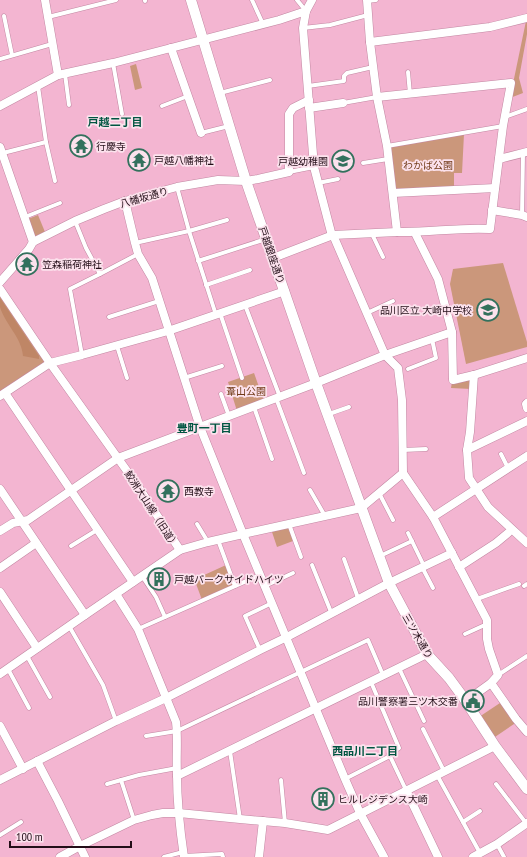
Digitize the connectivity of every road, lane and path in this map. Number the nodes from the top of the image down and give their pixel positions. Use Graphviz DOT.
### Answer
graph roads {
  1 [pos="45,0"];
  2 [pos="116,0"];
  3 [pos="191,0"];
  4 [pos="252,0"];
  5 [pos="297,0"];
  6 [pos="312,0"];
  7 [pos="376,0"];
  8 [pos="367,1"];
  9 [pos="306,12"];
  10 [pos="368,15"];
  11 [pos="4,16"];
  12 [pos="48,18"];
  13 [pos="527,18"];
  14 [pos="263,24"];
  15 [pos="303,28"];
  16 [pos="204,40"];
  17 [pos="370,42"];
  18 [pos="52,44"];
  19 [pos="171,48"];
  20 [pos="12,55"];
  21 [pos="0,59"];
  22 [pos="113,63"];
  23 [pos="373,67"];
  24 [pos="408,72"];
  25 [pos="61,74"];
  26 [pos="270,80"];
  27 [pos="38,86"];
  28 [pos="308,86"];
  29 [pos="219,93"];
  30 [pos="410,94"];
  31 [pos="188,96"];
  32 [pos="377,97"];
  33 [pos="343,102"];
  34 [pos="309,104"];
  35 [pos="69,105"];
  36 [pos="0,106"];
  37 [pos="162,106"];
  38 [pos="527,110"];
  39 [pos="122,114"];
  40 [pos="505,117"];
  41 [pos="229,126"];
  42 [pos="503,126"];
  43 [pos="201,134"];
  44 [pos="46,142"];
  45 [pos="386,146"];
  46 [pos="1,149"];
  47 [pos="525,153"];
  48 [pos="388,159"];
  49 [pos="499,160"];
  50 [pos="363,163"];
  51 [pos="314,167"];
  52 [pos="289,172"];
  53 [pos="338,179"];
  54 [pos="246,180"];
  55 [pos="54,181"];
  56 [pos="318,182"];
  57 [pos="177,188"];
  58 [pos="495,188"];
  59 [pos="392,193"];
  60 [pos="125,201"];
  61 [pos="60,203"];
  62 [pos="492,210"];
  63 [pos="525,216"];
  64 [pos="25,217"];
  65 [pos="228,220"];
  66 [pos="75,221"];
  67 [pos="188,231"];
  68 [pos="397,232"];
  69 [pos="372,233"];
  70 [pos="415,233"];
  71 [pos="333,235"];
  72 [pos="266,239"];
  73 [pos="33,242"];
  74 [pos="135,243"];
  75 [pos="138,254"];
  76 [pos="383,257"];
  77 [pos="273,258"];
  78 [pos="198,261"];
  79 [pos="250,270"];
  80 [pos="100,274"];
  81 [pos="0,282"];
  82 [pos="206,285"];
  83 [pos="0,289"];
  84 [pos="285,291"];
  85 [pos="159,301"];
  86 [pos="393,301"];
  87 [pos="245,305"];
  88 [pos="367,313"];
  89 [pos="218,314"];
  90 [pos="109,317"];
  91 [pos="168,331"];
  92 [pos="452,332"];
  93 [pos="431,339"];
  94 [pos="117,346"];
  95 [pos="82,355"];
  96 [pos="385,355"];
  97 [pos="527,358"];
  98 [pos="50,364"];
  99 [pos="222,366"];
  100 [pos="408,369"];
  101 [pos="474,375"];
  102 [pos="127,378"];
  103 [pos="184,378"];
  104 [pos="242,378"];
  105 [pos="316,384"];
  106 [pos="222,394"];
  107 [pos="2,395"];
  108 [pos="278,398"];
  109 [pos="527,403"];
  110 [pos="254,407"];
  111 [pos="349,407"];
  112 [pos="527,408"];
  113 [pos="327,415"];
  114 [pos="229,416"];
  115 [pos="527,421"];
  116 [pos="200,427"];
  117 [pos="426,449"];
  118 [pos="402,450"];
  119 [pos="467,450"];
  120 [pos="501,454"];
  121 [pos="527,456"];
  122 [pos="118,458"];
  123 [pos="272,459"];
  124 [pos="508,468"];
  125 [pos="304,473"];
  126 [pos="403,473"];
  127 [pos="0,488"];
  128 [pos="476,488"];
  129 [pos="71,490"];
  130 [pos="310,490"];
  131 [pos="379,493"];
  132 [pos="361,508"];
  133 [pos="325,516"];
  134 [pos="433,517"];
  135 [pos="393,520"];
  136 [pos="22,521"];
  137 [pos="197,524"];
  138 [pos="290,524"];
  139 [pos="97,530"];
  140 [pos="0,531"];
  141 [pos="408,533"];
  142 [pos="508,533"];
  143 [pos="243,534"];
  144 [pos="218,540"];
  145 [pos="208,542"];
  146 [pos="412,542"];
  147 [pos="527,542"];
  148 [pos="36,543"];
  149 [pos="72,546"];
  150 [pos="180,550"];
  151 [pos="452,553"];
  152 [pos="379,556"];
  153 [pos="301,557"];
  154 [pos="344,559"];
  155 [pos="312,564"];
  156 [pos="423,566"];
  157 [pos="458,567"];
  158 [pos="0,568"];
  159 [pos="293,573"];
  160 [pos="260,575"];
  161 [pos="142,576"];
  162 [pos="133,582"];
  163 [pos="389,583"];
  164 [pos="519,584"];
  165 [pos="235,586"];
  166 [pos="265,586"];
  167 [pos="433,588"];
  168 [pos="0,592"];
  169 [pos="116,594"];
  170 [pos="358,598"];
  171 [pos="477,599"];
  172 [pos="272,603"];
  173 [pos="331,612"];
  174 [pos="85,615"];
  175 [pos="165,617"];
  176 [pos="487,624"];
  177 [pos="69,626"];
  178 [pos="138,629"];
  179 [pos="465,634"];
  180 [pos="287,637"];
  181 [pos="37,648"];
  182 [pos="260,650"];
  183 [pos="427,654"];
  184 [pos="26,656"];
  185 [pos="527,656"];
  186 [pos="400,668"];
  187 [pos="8,669"];
  188 [pos="301,672"];
  189 [pos="0,674"];
  190 [pos="498,675"];
  191 [pos="383,676"];
  192 [pos="371,682"];
  193 [pos="491,683"];
  194 [pos="50,696"];
  195 [pos="166,698"];
  196 [pos="466,701"];
  197 [pos="29,708"];
  198 [pos="316,709"];
  199 [pos="424,720"];
  200 [pos="116,721"];
  201 [pos="0,726"];
  202 [pos="423,729"];
  203 [pos="177,731"];
  204 [pos="527,732"];
  205 [pos="146,736"];
  206 [pos="495,746"];
  207 [pos="230,750"];
  208 [pos="390,756"];
  209 [pos="37,761"];
  210 [pos="23,768"];
  211 [pos="177,772"];
  212 [pos="441,773"];
  213 [pos="345,779"];
  214 [pos="0,780"];
  215 [pos="121,780"];
  216 [pos="281,780"];
  217 [pos="106,784"];
  218 [pos="496,784"];
  219 [pos="525,784"];
  220 [pos="406,790"];
  221 [pos="480,811"];
  222 [pos="179,813"];
  223 [pos="360,814"];
  224 [pos="240,819"];
  225 [pos="134,820"];
  226 [pos="262,821"];
  227 [pos="21,822"];
  228 [pos="463,822"];
  229 [pos="285,823"];
  230 [pos="527,824"];
  231 [pos="0,835"];
  232 [pos="497,844"];
  233 [pos="80,846"];
  234 [pos="184,855"];
  235 [pos="476,855"];
  236 [pos="60,857"];
  237 [pos="85,857"];
  238 [pos="164,857"];
  239 [pos="223,857"];
  240 [pos="259,857"];
  241 [pos="384,857"];
  242 [pos="438,857"];
  243 [pos="504,857"];
  1 -- 12 [label="street"];
  2 -- 12 [label="lane"];
  3 -- 16 [label="street, 戸越銀座通り"];
  4 -- 14 [label="lane"];
  5 -- 9 [label="lane"];
  6 -- 9 [label="street"];
  7 -- 8 [label="lane"];
  8 -- 10 [label="street"];
  9 -- 14 [label="street"];
  9 -- 15 [label="street"];
  10 -- 15 [label="lane"];
  10 -- 17 [label="street"];
  11 -- 20 [label="lane"];
  12 -- 18 [label="street"];
  13 -- 17 [label="street"];
  14 -- 16 [label="street"];
  15 -- 28 [label="street"];
  16 -- 19 [label="street"];
  16 -- 29 [label="street, 戸越銀座通り"];
  17 -- 23 [label="street"];
  18 -- 20 [label="lane"];
  18 -- 25 [label="street"];
  19 -- 22 [label="street"];
  19 -- 31 [label="street"];
  20 -- 21 [label="lane"];
  22 -- 25 [label="street"];
  22 -- 39 [label="lane"];
  23 -- 28 [label="lane"];
  23 -- 32 [label="street"];
  24 -- 30 [label="lane"];
  25 -- 27 [label="street"];
  25 -- 35 [label="lane"];
  26 -- 29 [label="lane"];
  27 -- 36 [label="street"];
  27 -- 44 [label="lane"];
  28 -- 34 [label="street"];
  29 -- 41 [label="street, 戸越銀座通り"];
  30 -- 32 [label="street"];
  30 -- 40 [label="street"];
  31 -- 37 [label="lane"];
  31 -- 43 [label="street"];
  32 -- 33 [label="lane"];
  32 -- 45 [label="street"];
  33 -- 34 [label="street"];
  34 -- 51 [label="street"];
  34 -- 52 [label="street"];
  38 -- 40 [label="lane"];
  40 -- 42 [label="street"];
  41 -- 43 [label="lane"];
  41 -- 54 [label="street, 戸越銀座通り"];
  42 -- 45 [label="lane"];
  42 -- 49 [label="street"];
  44 -- 46 [label="lane"];
  44 -- 55 [label="lane"];
  45 -- 48 [label="street"];
  46 -- 64 [label="street"];
  47 -- 49 [label="street"];
  47 -- 63 [label="lane"];
  48 -- 50 [label="lane"];
  48 -- 59 [label="street"];
  49 -- 58 [label="street"];
  51 -- 52 [label="lane, 八幡坂通り"];
  51 -- 56 [label="street"];
  52 -- 54 [label="street, 八幡坂通り"];
  53 -- 56 [label="lane"];
  54 -- 57 [label="street, 八幡坂通り"];
  54 -- 72 [label="street, 戸越銀座通り"];
  56 -- 71 [label="street"];
  57 -- 60 [label="street, 八幡坂通り"];
  57 -- 67 [label="lane"];
  58 -- 59 [label="street"];
  58 -- 62 [label="street"];
  59 -- 68 [label="street"];
  60 -- 66 [label="street, 八幡坂通り"];
  60 -- 74 [label="street"];
  61 -- 64 [label="lane"];
  62 -- 63 [label="street"];
  62 -- 70 [label="street"];
  64 -- 73 [label="street"];
  65 -- 67 [label="lane"];
  66 -- 73 [label="street, 八幡坂通り"];
  66 -- 80 [label="lane"];
  67 -- 74 [label="lane"];
  67 -- 78 [label="lane"];
  68 -- 69 [label="street"];
  68 -- 70 [label="street"];
  69 -- 71 [label="street"];
  69 -- 76 [label="lane"];
  70 -- 92 [label="street"];
  71 -- 77 [label="street"];
  71 -- 88 [label="street"];
  72 -- 77 [label="street, 戸越銀座通り"];
  72 -- 78 [label="lane"];
  73 -- 81 [label="street, 八幡坂通り"];
  74 -- 75 [label="street"];
  75 -- 80 [label="lane"];
  75 -- 85 [label="street"];
  77 -- 84 [label="street, 戸越銀座通り"];
  78 -- 82 [label="lane"];
  79 -- 82 [label="lane"];
  80 -- 95 [label="lane"];
  82 -- 89 [label="lane"];
  83 -- 98 [label="street, 鮫洲大山線（旧道）"];
  84 -- 87 [label="street"];
  84 -- 105 [label="street, 戸越銀座通り"];
  85 -- 90 [label="lane"];
  85 -- 91 [label="street"];
  86 -- 88 [label="lane"];
  87 -- 89 [label="street"];
  87 -- 108 [label="lane"];
  88 -- 96 [label="street"];
  89 -- 91 [label="street"];
  89 -- 104 [label="lane"];
  91 -- 94 [label="street"];
  91 -- 103 [label="street"];
  92 -- 93 [label="street"];
  92 -- 101 [label="street"];
  93 -- 96 [label="street"];
  93 -- 100 [label="lane"];
  94 -- 95 [label="street"];
  94 -- 102 [label="lane"];
  95 -- 98 [label="street"];
  96 -- 105 [label="street"];
  96 -- 118 [label="street"];
  97 -- 101 [label="street"];
  98 -- 107 [label="street"];
  98 -- 122 [label="street, 鮫洲大山線（旧道）"];
  99 -- 103 [label="lane"];
  101 -- 119 [label="street"];
  103 -- 116 [label="street"];
  105 -- 108 [label="street"];
  105 -- 113 [label="street, 戸越銀座通り"];
  106 -- 114 [label="lane"];
  107 -- 129 [label="street"];
  108 -- 110 [label="street"];
  108 -- 125 [label="lane"];
  109 -- 112 [label="street"];
  110 -- 114 [label="street"];
  110 -- 123 [label="lane"];
  111 -- 113 [label="lane"];
  113 -- 132 [label="street, 戸越銀座通り"];
  114 -- 116 [label="street"];
  115 -- 119 [label="street"];
  116 -- 122 [label="street"];
  116 -- 143 [label="street"];
  117 -- 118 [label="lane"];
  118 -- 126 [label="street"];
  119 -- 128 [label="street"];
  120 -- 124 [label="lane"];
  121 -- 124 [label="street"];
  122 -- 129 [label="street"];
  122 -- 150 [label="street, 鮫洲大山線（旧道）"];
  124 -- 128 [label="street"];
  126 -- 131 [label="street"];
  126 -- 134 [label="street"];
  127 -- 136 [label="street"];
  128 -- 134 [label="street"];
  128 -- 147 [label="street"];
  129 -- 136 [label="street"];
  129 -- 139 [label="street"];
  130 -- 133 [label="lane"];
  131 -- 132 [label="street"];
  131 -- 135 [label="lane"];
  132 -- 133 [label="street"];
  132 -- 152 [label="street, 三ツ木通り"];
  133 -- 138 [label="street"];
  134 -- 151 [label="street"];
  136 -- 140 [label="street"];
  136 -- 148 [label="street"];
  137 -- 145 [label="lane"];
  138 -- 143 [label="street"];
  138 -- 153 [label="lane"];
  139 -- 149 [label="lane"];
  139 -- 162 [label="street"];
  141 -- 146 [label="lane"];
  142 -- 157 [label="street"];
  143 -- 144 [label="street"];
  143 -- 160 [label="street"];
  144 -- 145 [label="street"];
  144 -- 165 [label="lane"];
  145 -- 150 [label="street"];
  146 -- 152 [label="lane"];
  146 -- 156 [label="lane"];
  148 -- 158 [label="street"];
  148 -- 174 [label="street"];
  150 -- 161 [label="street, 鮫洲大山線（旧道）"];
  151 -- 156 [label="street"];
  151 -- 157 [label="street"];
  152 -- 163 [label="street, 三ツ木通り"];
  154 -- 170 [label="lane"];
  155 -- 173 [label="lane"];
  156 -- 163 [label="street"];
  156 -- 167 [label="lane"];
  157 -- 171 [label="street"];
  159 -- 166 [label="lane"];
  160 -- 165 [label="lane"];
  160 -- 166 [label="street"];
  161 -- 162 [label="street, 鮫洲大山線（旧道）"];
  161 -- 175 [label="lane"];
  162 -- 169 [label="street, 鮫洲大山線（旧道）"];
  163 -- 170 [label="street"];
  163 -- 183 [label="street, 三ツ木通り"];
  164 -- 171 [label="lane"];
  165 -- 175 [label="lane"];
  166 -- 172 [label="street"];
  168 -- 181 [label="street"];
  169 -- 174 [label="street, 鮫洲大山線（旧道）"];
  169 -- 178 [label="street"];
  170 -- 173 [label="street"];
  171 -- 176 [label="street"];
  172 -- 180 [label="street"];
  172 -- 182 [label="lane"];
  173 -- 180 [label="street"];
  174 -- 177 [label="street, 鮫洲大山線（旧道）"];
  175 -- 178 [label="lane"];
  176 -- 179 [label="lane"];
  176 -- 190 [label="street"];
  177 -- 181 [label="street, 鮫洲大山線（旧道）"];
  177 -- 200 [label="lane"];
  178 -- 195 [label="street"];
  180 -- 182 [label="street"];
  180 -- 188 [label="street"];
  181 -- 184 [label="street, 鮫洲大山線（旧道）"];
  182 -- 195 [label="street"];
  183 -- 186 [label="street"];
  183 -- 196 [label="street, 三ツ木通り"];
  184 -- 187 [label="street, 鮫洲大山線（旧道）"];
  184 -- 194 [label="lane"];
  185 -- 190 [label="lane"];
  186 -- 191 [label="street"];
  186 -- 199 [label="lane"];
  187 -- 189 [label="street, 鮫洲大山線（旧道）"];
  187 -- 197 [label="lane"];
  188 -- 191 [label="lane"];
  188 -- 198 [label="street"];
  188 -- 203 [label="lane"];
  190 -- 193 [label="street"];
  191 -- 192 [label="street"];
  192 -- 198 [label="street"];
  192 -- 208 [label="lane"];
  193 -- 196 [label="street"];
  193 -- 204 [label="street"];
  195 -- 200 [label="street"];
  195 -- 203 [label="street"];
  196 -- 206 [label="street, 三ツ木通り"];
  198 -- 207 [label="street"];
  198 -- 213 [label="street"];
  200 -- 209 [label="street"];
  201 -- 210 [label="street"];
  202 -- 212 [label="lane"];
  203 -- 205 [label="lane"];
  203 -- 211 [label="street"];
  206 -- 212 [label="street"];
  206 -- 219 [label="street, 三ツ木通り"];
  207 -- 211 [label="street"];
  207 -- 224 [label="lane"];
  208 -- 213 [label="lane"];
  208 -- 220 [label="lane"];
  209 -- 210 [label="street"];
  209 -- 233 [label="street"];
  210 -- 214 [label="street"];
  211 -- 215 [label="lane"];
  211 -- 222 [label="street"];
  212 -- 220 [label="street"];
  212 -- 228 [label="lane"];
  213 -- 223 [label="street"];
  215 -- 217 [label="lane"];
  215 -- 225 [label="lane"];
  216 -- 229 [label="lane"];
  218 -- 230 [label="lane"];
  220 -- 223 [label="street"];
  220 -- 242 [label="street"];
  221 -- 228 [label="lane"];
  222 -- 224 [label="street"];
  222 -- 225 [label="street"];
  222 -- 234 [label="street"];
  223 -- 229 [label="street"];
  223 -- 241 [label="street"];
  224 -- 226 [label="street"];
  225 -- 233 [label="street"];
  226 -- 229 [label="street"];
  226 -- 240 [label="street"];
  227 -- 231 [label="lane"];
  228 -- 235 [label="lane"];
  230 -- 232 [label="street"];
  232 -- 235 [label="street"];
  232 -- 243 [label="lane"];
  233 -- 236 [label="street"];
  233 -- 237 [label="street"];
  234 -- 238 [label="lane"];
  234 -- 239 [label="lane"];
}
